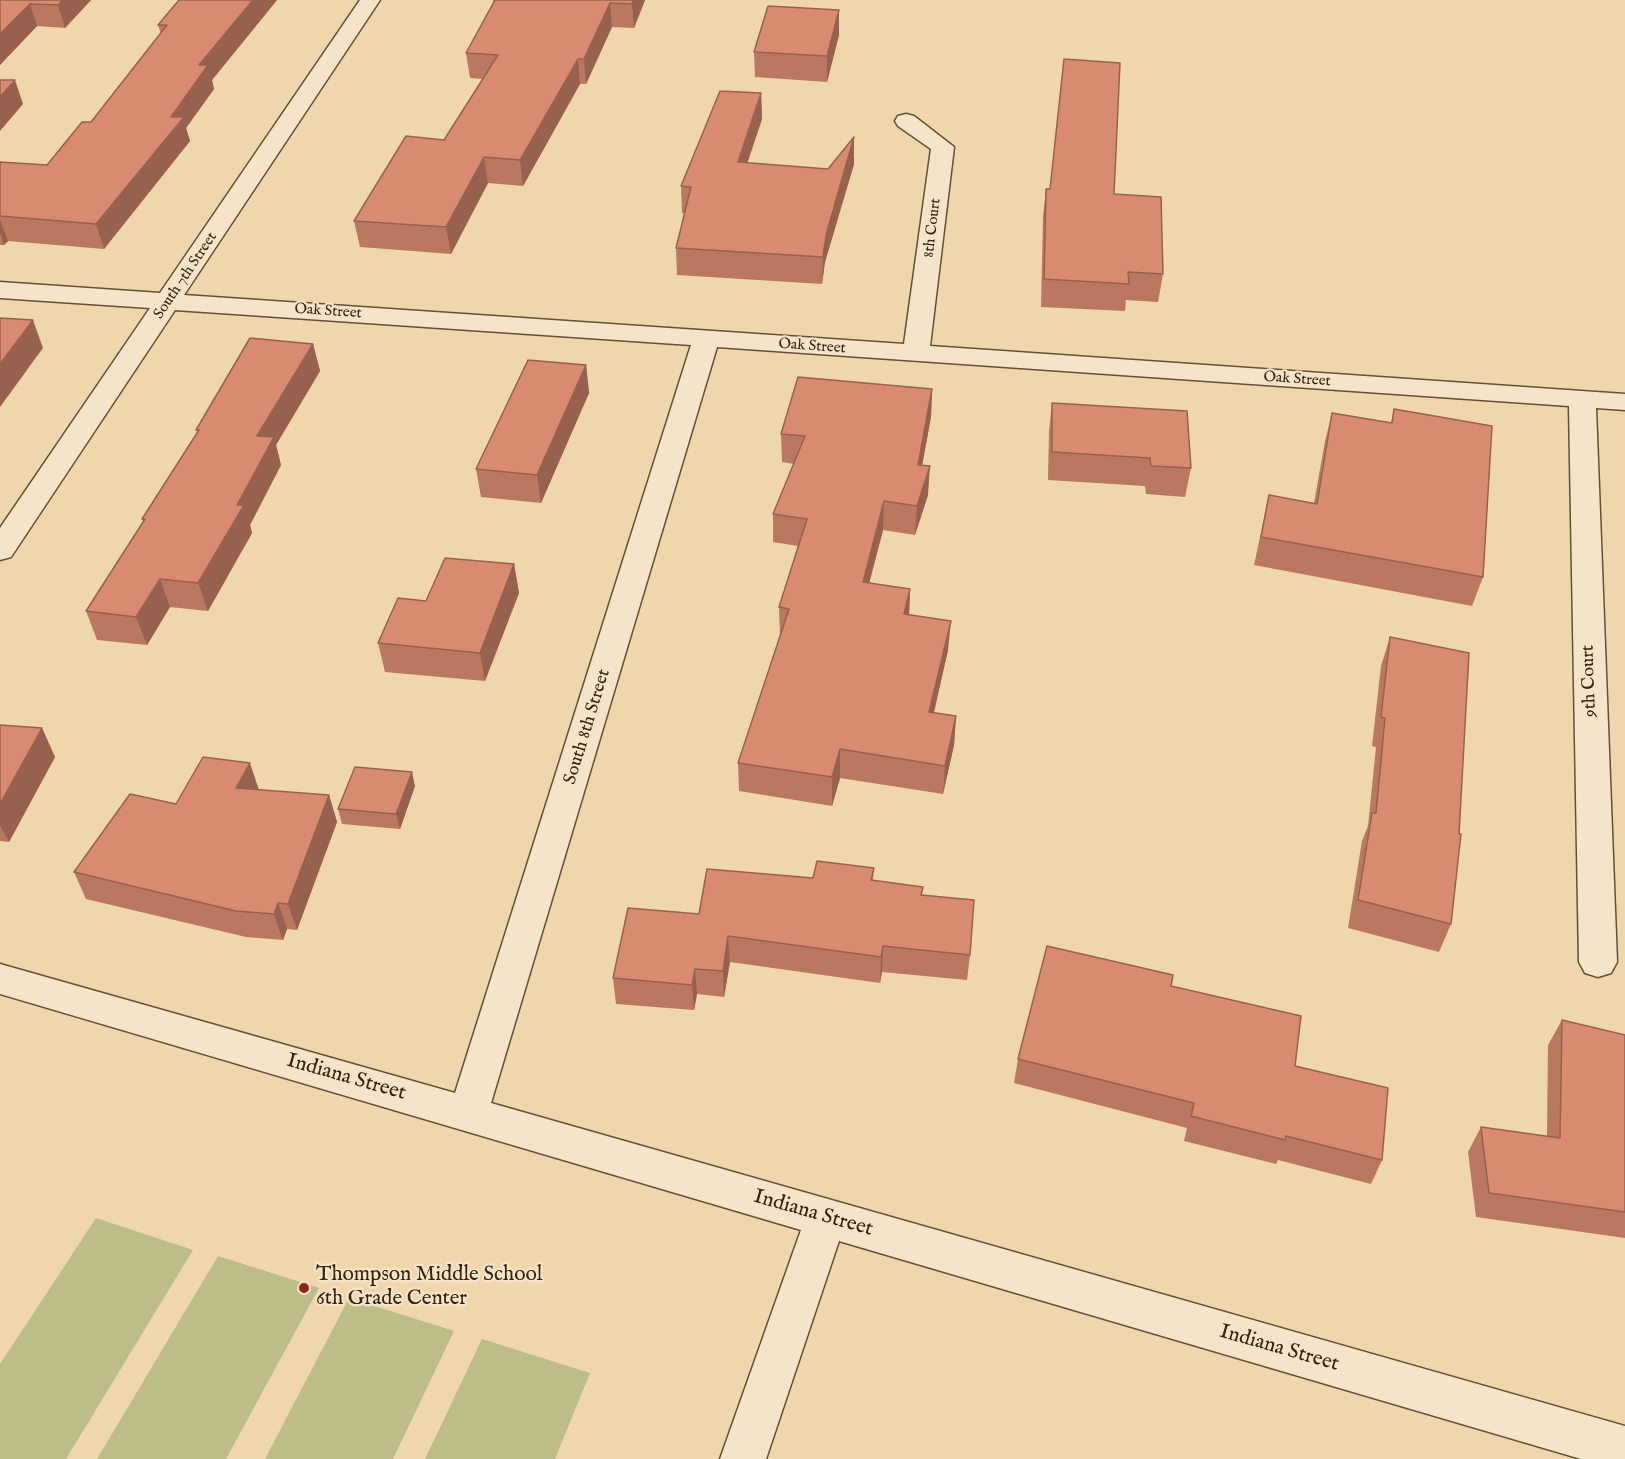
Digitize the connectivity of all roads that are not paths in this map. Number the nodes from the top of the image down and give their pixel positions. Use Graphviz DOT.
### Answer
graph roads {
  1 [pos="370,0"];
  2 [pos="906,121"];
  3 [pos="0,290"];
  4 [pos="170,300"];
  5 [pos="706,340"];
  6 [pos="916,355"];
  7 [pos="1582,399"];
  8 [pos="1625,402"];
  9 [pos="0,550"];
  10 [pos="1598,962"];
  11 [pos="0,979"];
  12 [pos="468,1114"];
  13 [pos="826,1218"];
  14 [pos="1625,1449"];
  15 [pos="743,1459"];
  1 -- 4 [label="street, South 7th Street"];
  2 -- 6 [label="street, 8th Court"];
  3 -- 4 [label="street, Oak Street"];
  4 -- 5 [label="street, Oak Street"];
  4 -- 9 [label="street, South 7th Street"];
  5 -- 6 [label="street, Oak Street"];
  5 -- 12 [label="street, South 8th Street"];
  6 -- 7 [label="street, Oak Street"];
  7 -- 8 [label="street, Oak Street"];
  7 -- 10 [label="street, 9th Court"];
  11 -- 12 [label="street, Indiana Street"];
  12 -- 13 [label="street, Indiana Street"];
  13 -- 14 [label="street, Indiana Street"];
  13 -- 15 [label="street"];
}
